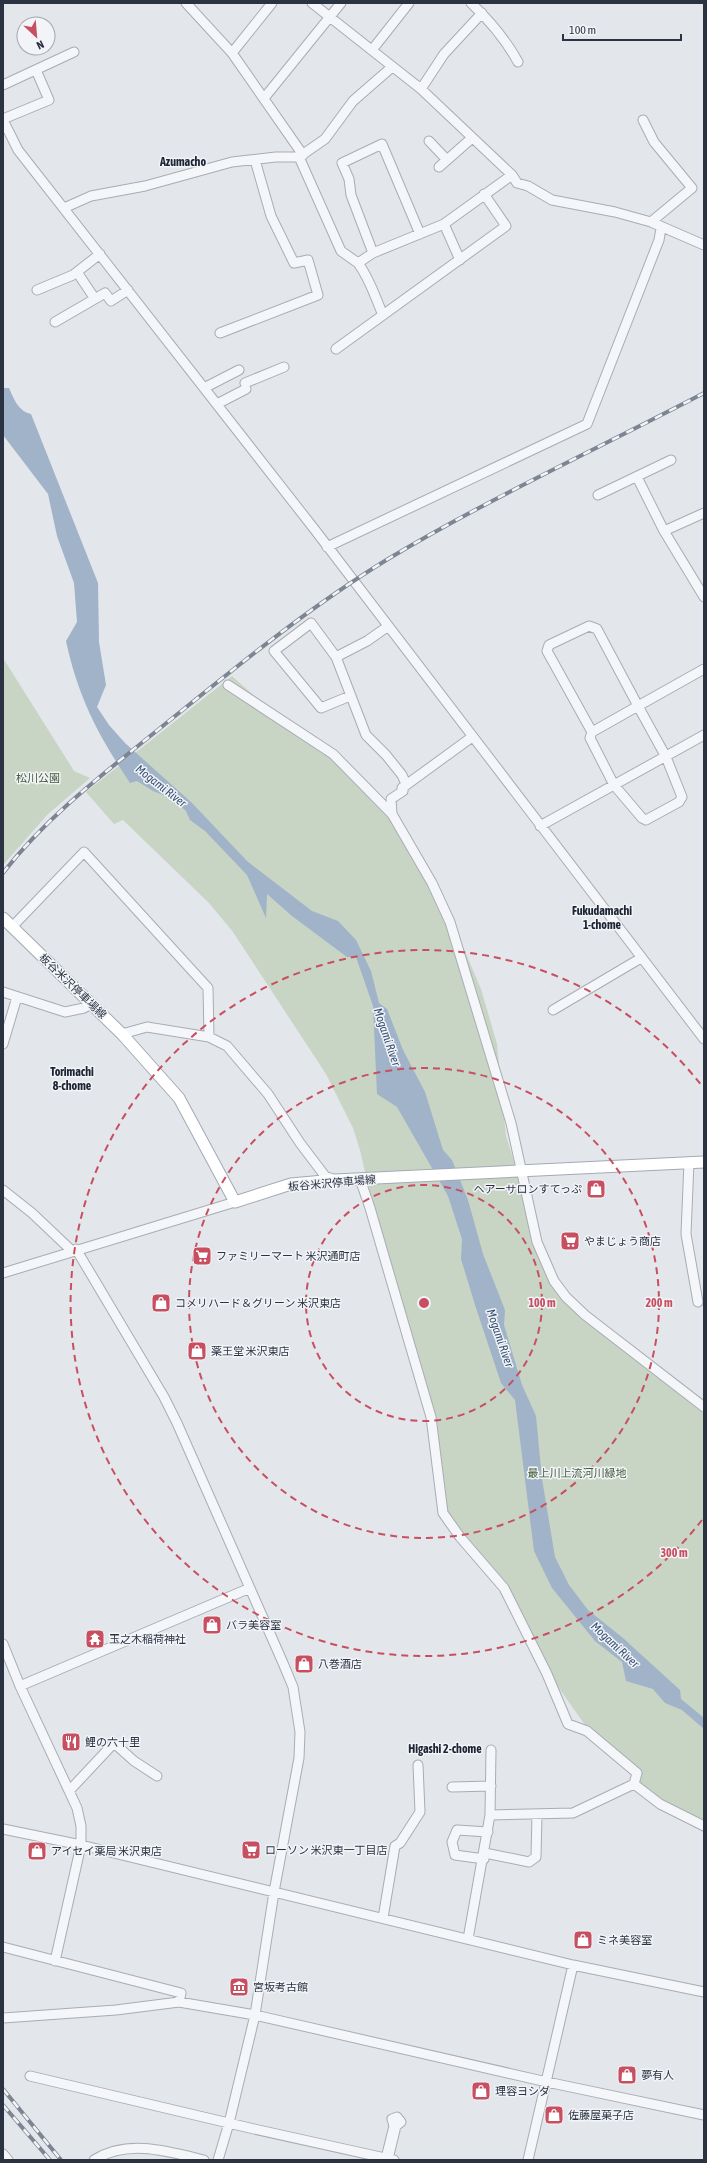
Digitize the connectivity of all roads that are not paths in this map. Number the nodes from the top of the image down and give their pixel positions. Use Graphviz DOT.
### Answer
graph roads {
  1 [pos="186,3"];
  2 [pos="272,3"];
  3 [pos="312,3"];
  4 [pos="341,3"];
  5 [pos="410,3"];
  6 [pos="471,3"];
  7 [pos="482,13"];
  8 [pos="330,18"];
  9 [pos="372,50"];
  10 [pos="74,52"];
  11 [pos="232,53"];
  12 [pos="518,62"];
  13 [pos="392,67"];
  14 [pos="36,70"];
  15 [pos="3,85"];
  16 [pos="421,89"];
  17 [pos="265,97"];
  18 [pos="3,120"];
  19 [pos="643,120"];
  20 [pos="472,138"];
  21 [pos="429,141"];
  22 [pos="301,156"];
  23 [pos="255,160"];
  24 [pos="447,160"];
  25 [pos="439,167"];
  26 [pos="512,175"];
  27 [pos="484,194"];
  28 [pos="64,208"];
  29 [pos="652,222"];
  30 [pos="444,224"];
  31 [pos="661,228"];
  32 [pos="420,234"];
  33 [pos="704,245"];
  34 [pos="373,253"];
  35 [pos="100,254"];
  36 [pos="460,260"];
  37 [pos="358,263"];
  38 [pos="77,272"];
  39 [pos="38,290"];
  40 [pos="128,290"];
  41 [pos="95,299"];
  42 [pos="383,315"];
  43 [pos="56,322"];
  44 [pos="220,333"];
  45 [pos="336,349"];
  46 [pos="284,367"];
  47 [pos="239,370"];
  48 [pos="204,388"];
  49 [pos="217,404"];
  50 [pos="671,460"];
  51 [pos="637,477"];
  52 [pos="598,495"];
  53 [pos="704,513"];
  54 [pos="664,531"];
  55 [pos="327,547"];
  56 [pos="704,597"];
  57 [pos="387,627"];
  58 [pos="336,657"];
  59 [pos="704,669"];
  60 [pos="228,685"];
  61 [pos="350,696"];
  62 [pos="638,706"];
  63 [pos="592,732"];
  64 [pos="704,735"];
  65 [pos="472,737"];
  66 [pos="666,757"];
  67 [pos="406,784"];
  68 [pos="614,785"];
  69 [pos="392,814"];
  70 [pos="540,826"];
  71 [pos="3,918"];
  72 [pos="12,927"];
  73 [pos="641,958"];
  74 [pos="3,992"];
  75 [pos="17,997"];
  76 [pos="92,1003"];
  77 [pos="553,1010"];
  78 [pos="122,1034"];
  79 [pos="208,1037"];
  80 [pos="704,1038"];
  81 [pos="3,1044"];
  82 [pos="689,1162"];
  83 [pos="704,1162"];
  84 [pos="517,1171"];
  85 [pos="365,1179"];
  86 [pos="335,1180"];
  87 [pos="3,1190"];
  88 [pos="235,1202"];
  89 [pos="73,1250"];
  90 [pos="3,1272"];
  91 [pos="698,1302"];
  92 [pos="704,1407"];
  93 [pos="250,1588"];
  94 [pos="3,1644"];
  95 [pos="20,1686"];
  96 [pos="491,1750"];
  97 [pos="418,1765"];
  98 [pos="157,1776"];
  99 [pos="634,1784"];
  100 [pos="491,1786"];
  101 [pos="452,1787"];
  102 [pos="69,1791"];
  103 [pos="490,1815"];
  104 [pos="537,1816"];
  105 [pos="704,1826"];
  106 [pos="3,1829"];
  107 [pos="488,1832"];
  108 [pos="81,1845"];
  109 [pos="484,1856"];
  110 [pos="274,1892"];
  111 [pos="383,1918"];
  112 [pos="468,1939"];
  113 [pos="3,1947"];
  114 [pos="55,1960"];
  115 [pos="574,1965"];
  116 [pos="704,1992"];
  117 [pos="179,2002"];
  118 [pos="255,2015"];
  119 [pos="3,2018"];
  120 [pos="30,2076"];
  121 [pos="547,2082"];
  122 [pos="704,2115"];
  123 [pos="229,2123"];
  124 [pos="3,2154"];
  125 [pos="389,2159"];
  126 [pos="8,2160"];
  127 [pos="94,2160"];
  128 [pos="204,2160"];
  129 [pos="218,2160"];
  130 [pos="528,2160"];
  1 -- 11 [label="street"];
  2 -- 11 [label="street"];
  3 -- 8 [label="street"];
  4 -- 8 [label="street"];
  5 -- 9 [label="street"];
  6 -- 7 [label="street"];
  7 -- 12 [label="street"];
  7 -- 16 [label="street"];
  8 -- 9 [label="street"];
  8 -- 17 [label="street"];
  9 -- 13 [label="street"];
  10 -- 14 [label="street"];
  11 -- 17 [label="street"];
  13 -- 16 [label="street"];
  13 -- 22 [label="street"];
  14 -- 15 [label="street"];
  14 -- 18 [label="street"];
  16 -- 20 [label="street"];
  17 -- 22 [label="street"];
  18 -- 28 [label="street"];
  19 -- 29 [label="street"];
  20 -- 24 [label="street"];
  20 -- 26 [label="street"];
  21 -- 24 [label="street"];
  22 -- 23 [label="street"];
  22 -- 37 [label="street"];
  23 -- 28 [label="street"];
  23 -- 44 [label="street"];
  24 -- 25 [label="street"];
  26 -- 27 [label="street"];
  26 -- 29 [label="street"];
  27 -- 30 [label="street"];
  27 -- 36 [label="street"];
  28 -- 35 [label="street"];
  29 -- 31 [label="street"];
  30 -- 32 [label="street"];
  30 -- 36 [label="street"];
  31 -- 33 [label="street"];
  31 -- 55 [label="street"];
  32 -- 34 [label="street"];
  32 -- 34 [label="street"];
  34 -- 37 [label="street"];
  35 -- 38 [label="street"];
  35 -- 40 [label="street"];
  36 -- 42 [label="street"];
  37 -- 42 [label="street"];
  38 -- 39 [label="street"];
  38 -- 41 [label="street"];
  40 -- 41 [label="street"];
  40 -- 48 [label="street"];
  41 -- 43 [label="street"];
  42 -- 45 [label="street"];
  46 -- 49 [label="street"];
  47 -- 48 [label="street"];
  48 -- 49 [label="street"];
  49 -- 55 [label="street"];
  50 -- 51 [label="street"];
  51 -- 52 [label="street"];
  51 -- 54 [label="street"];
  53 -- 54 [label="street"];
  54 -- 56 [label="street"];
  55 -- 57 [label="street"];
  57 -- 58 [label="street"];
  57 -- 65 [label="street"];
  58 -- 61 [label="street"];
  58 -- 61 [label="street"];
  59 -- 62 [label="street"];
  60 -- 69 [label="street"];
  61 -- 67 [label="street"];
  62 -- 63 [label="street"];
  62 -- 63 [label="street"];
  62 -- 66 [label="street"];
  63 -- 68 [label="street"];
  64 -- 66 [label="street"];
  65 -- 67 [label="street"];
  65 -- 70 [label="street"];
  66 -- 68 [label="street"];
  66 -- 68 [label="street"];
  67 -- 69 [label="street"];
  68 -- 70 [label="street"];
  69 -- 84 [label="street"];
  70 -- 73 [label="street"];
  71 -- 72 [label="main road, 板谷米沢停車場線"];
  72 -- 76 [label="main road, 板谷米沢停車場線"];
  72 -- 79 [label="street"];
  73 -- 77 [label="street"];
  73 -- 80 [label="street"];
  74 -- 75 [label="street"];
  75 -- 76 [label="street"];
  75 -- 81 [label="street"];
  76 -- 78 [label="main road, 板谷米沢停車場線"];
  78 -- 79 [label="street"];
  78 -- 88 [label="main road, 板谷米沢停車場線"];
  79 -- 86 [label="street"];
  82 -- 83 [label="main road, 板谷米沢停車場線"];
  82 -- 84 [label="main road, 板谷米沢停車場線"];
  82 -- 91 [label="street"];
  84 -- 85 [label="main road, 板谷米沢停車場線"];
  84 -- 92 [label="street"];
  85 -- 86 [label="main road, 板谷米沢停車場線"];
  85 -- 99 [label="street"];
  86 -- 88 [label="main road, 板谷米沢停車場線"];
  87 -- 89 [label="street"];
  88 -- 89 [label="street"];
  89 -- 90 [label="street"];
  89 -- 93 [label="street"];
  93 -- 95 [label="street"];
  93 -- 110 [label="street"];
  94 -- 95 [label="street"];
  95 -- 102 [label="street"];
  96 -- 100 [label="street"];
  97 -- 111 [label="street"];
  98 -- 102 [label="street"];
  99 -- 104 [label="street"];
  99 -- 105 [label="street"];
  100 -- 101 [label="street"];
  100 -- 103 [label="street"];
  102 -- 108 [label="street"];
  103 -- 104 [label="street"];
  103 -- 107 [label="street"];
  104 -- 109 [label="street"];
  106 -- 108 [label="street"];
  107 -- 109 [label="street"];
  107 -- 109 [label="street"];
  108 -- 110 [label="street"];
  108 -- 114 [label="street"];
  109 -- 112 [label="street"];
  110 -- 111 [label="street"];
  110 -- 118 [label="street"];
  111 -- 112 [label="street"];
  112 -- 115 [label="street"];
  113 -- 114 [label="street"];
  114 -- 117 [label="street"];
  115 -- 116 [label="street"];
  115 -- 121 [label="street"];
  117 -- 118 [label="street"];
  117 -- 119 [label="street"];
  118 -- 121 [label="street"];
  118 -- 123 [label="street"];
  120 -- 123 [label="street"];
  121 -- 122 [label="street"];
  121 -- 130 [label="street"];
  123 -- 125 [label="street"];
  123 -- 129 [label="street"];
  124 -- 126 [label="street"];
  127 -- 128 [label="street"];
}
